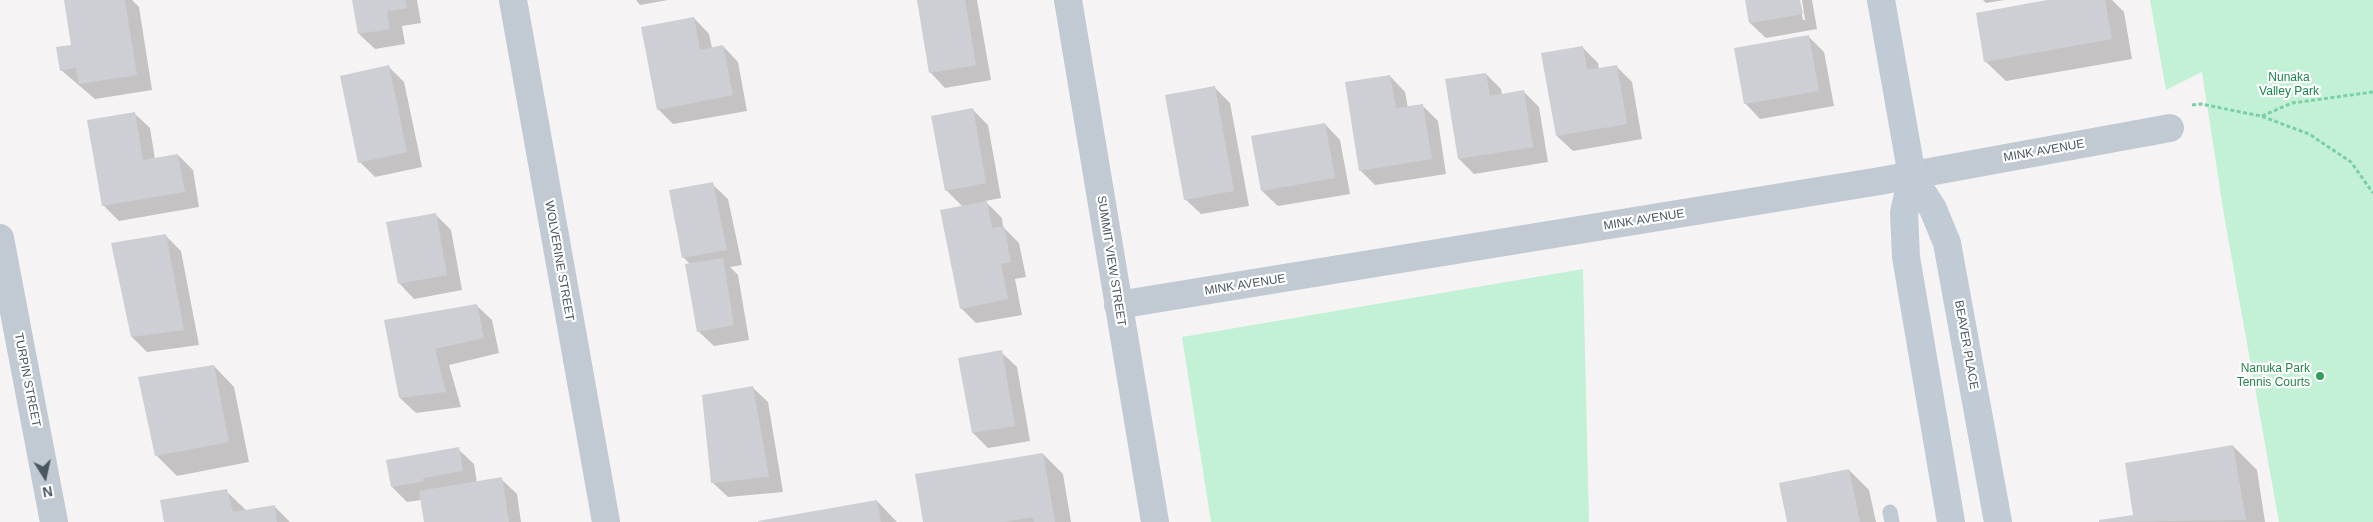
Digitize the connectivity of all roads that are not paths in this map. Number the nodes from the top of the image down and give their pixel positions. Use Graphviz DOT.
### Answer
graph roads {
  1 [pos="513,0"];
  2 [pos="1068,0"];
  3 [pos="1881,0"];
  4 [pos="2170,128"];
  5 [pos="1912,176"];
  6 [pos="0,238"];
  7 [pos="1118,306"];
  8 [pos="54,522"];
  9 [pos="606,522"];
  10 [pos="1155,522"];
  11 [pos="1951,522"];
  12 [pos="1998,522"];
  1 -- 9 [label="street, WOLVERINE STREET"];
  2 -- 7 [label="street, SUMMIT VIEW STREET"];
  3 -- 5 [label="street, BEAVER PLACE"];
  4 -- 5 [label="street, MINK AVENUE"];
  5 -- 7 [label="street, MINK AVENUE"];
  5 -- 11 [label="street, BEAVER PLACE"];
  5 -- 12 [label="street, BEAVER PLACE"];
  6 -- 8 [label="street, TURPIN STREET"];
  7 -- 10 [label="street, SUMMIT VIEW STREET"];
}
